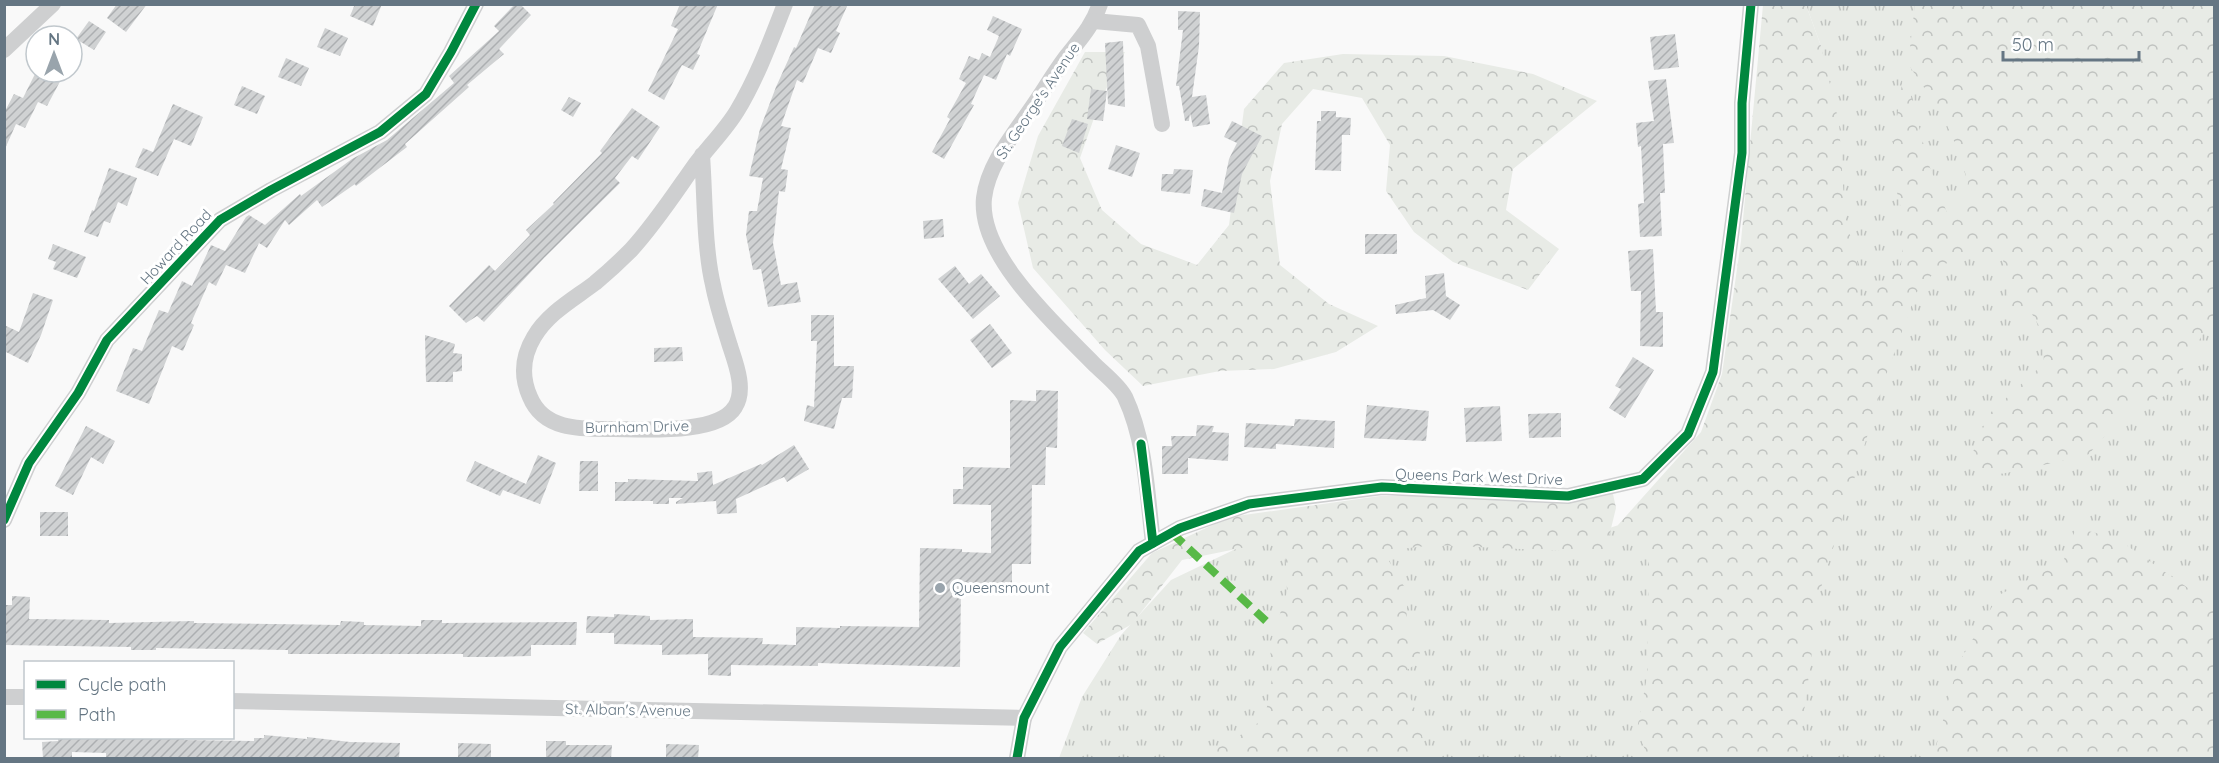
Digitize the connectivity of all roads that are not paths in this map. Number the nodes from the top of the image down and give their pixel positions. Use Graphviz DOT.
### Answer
graph roads {
  1 [pos="52,4"];
  2 [pos="476,4"];
  3 [pos="784,4"];
  4 [pos="1100,4"];
  5 [pos="1751,4"];
  6 [pos="1094,21"];
  7 [pos="4,50"];
  8 [pos="1162,124"];
  9 [pos="702,155"];
  10 [pos="4,520"];
  11 [pos="1153,543"];
  12 [pos="4,697"];
  13 [pos="24,697"];
  14 [pos="234,701"];
  15 [pos="1024,718"];
  16 [pos="1017,759"];
  1 -- 7 [label="street"];
  2 -- 10 [label="street, Howard Road"];
  3 -- 9 [label="street, Burnham Drive"];
  4 -- 6 [label="street, St. George's Avenue"];
  5 -- 11 [label="street, Queens Park West Drive"];
  6 -- 8 [label="street"];
  6 -- 11 [label="street, St. George's Avenue"];
  9 -- 9 [label="street, Burnham Drive"];
  11 -- 15 [label="street, Queens Park West Drive"];
  12 -- 13 [label="street"];
  14 -- 15 [label="street, St. Alban's Avenue"];
  15 -- 16 [label="street, Queens Park West Drive"];
}
